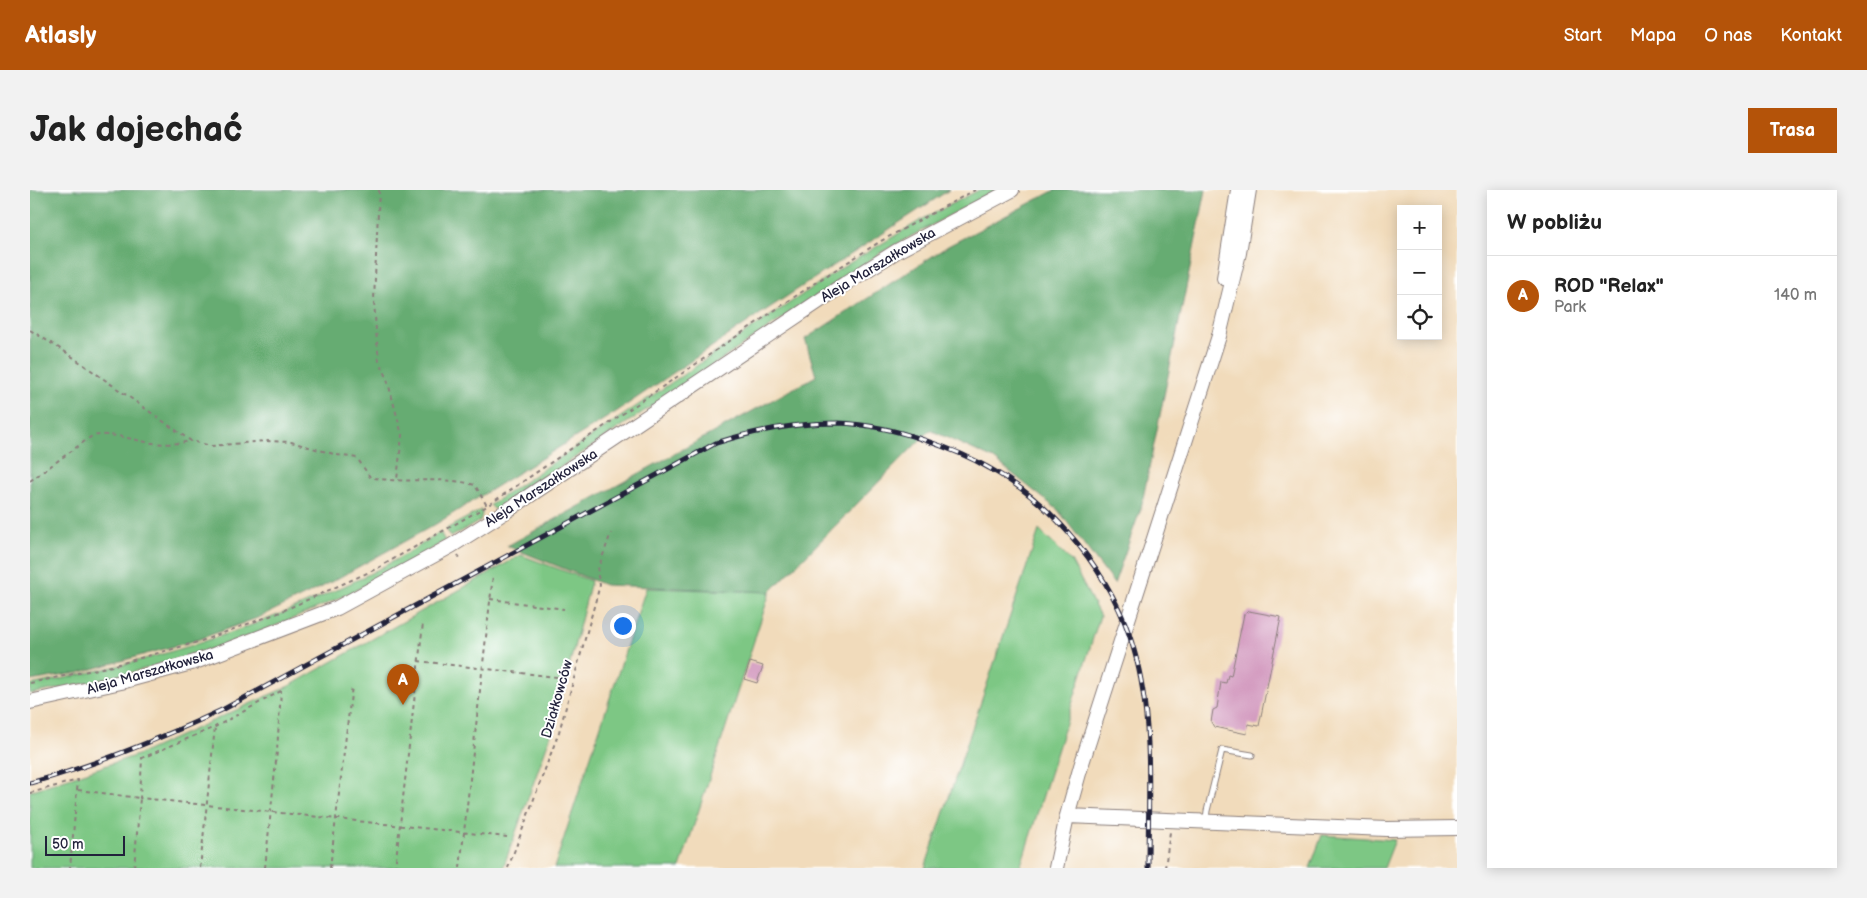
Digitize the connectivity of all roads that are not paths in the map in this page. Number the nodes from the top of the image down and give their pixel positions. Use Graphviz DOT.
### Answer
graph roads {
  1 [pos="1012,190"];
  2 [pos="1238,190"];
  3 [pos="1249,190"];
  4 [pos="1209,365"];
  5 [pos="30,702"];
  6 [pos="1252,755"];
  7 [pos="1067,816"];
  8 [pos="1206,822"];
  9 [pos="1457,828"];
  10 [pos="1046,868"];
  11 [pos="1056,868"];
  1 -- 5 [label="main road, Aleja Marszałkowska"];
  2 -- 4 [label="main road"];
  3 -- 4 [label="main road"];
  4 -- 7 [label="main road"];
  6 -- 8 [label="lane"];
  7 -- 8 [label="main road"];
  7 -- 10 [label="main road"];
  7 -- 11 [label="main road"];
  8 -- 9 [label="main road"];
}
